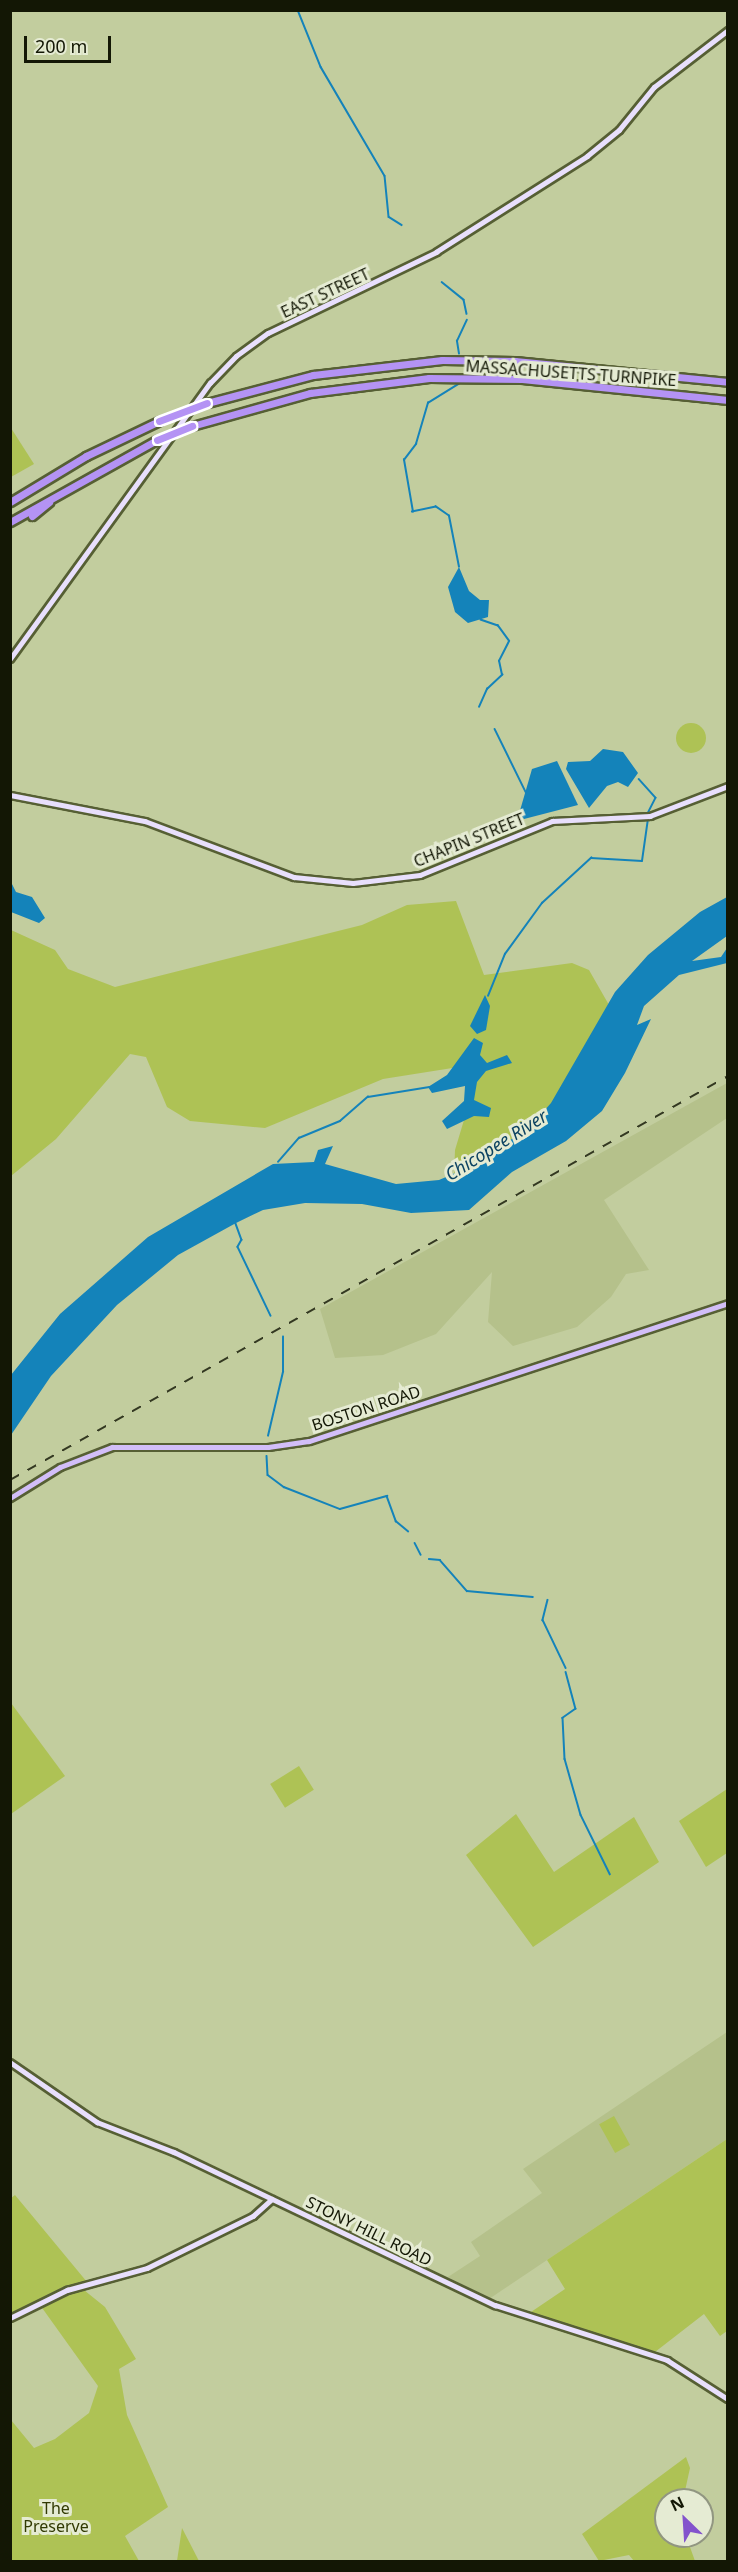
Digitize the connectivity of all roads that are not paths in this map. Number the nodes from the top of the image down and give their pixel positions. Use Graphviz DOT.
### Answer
graph roads {
  1 [pos="728,30"];
  2 [pos="728,382"];
  3 [pos="728,400"];
  4 [pos="94,471"];
  5 [pos="40,483"];
  6 [pos="10,496"];
  7 [pos="10,502"];
  8 [pos="32,516"];
  9 [pos="10,522"];
  10 [pos="10,659"];
  11 [pos="728,786"];
  12 [pos="10,795"];
  13 [pos="728,1303"];
  14 [pos="10,1498"];
  15 [pos="10,2062"];
  16 [pos="272,2199"];
  17 [pos="10,2318"];
  18 [pos="728,2399"];
  1 -- 10 [label="main road, EAST STREET"];
  2 -- 5 [label="highway, MASSACHUSETTS TURNPIKE, bridge"];
  3 -- 4 [label="highway, MASSACHUSETTS TURNPIKE, bridge"];
  4 -- 8 [label="highway"];
  4 -- 9 [label="highway, MASSACHUSETTS TURNPIKE"];
  5 -- 6 [label="highway"];
  5 -- 7 [label="highway, MASSACHUSETTS TURNPIKE"];
  11 -- 12 [label="main road, CHAPIN STREET"];
  13 -- 14 [label="main road, BOSTON ROAD"];
  15 -- 16 [label="main road, STONY HILL ROAD"];
  16 -- 17 [label="main road"];
  16 -- 18 [label="main road, STONY HILL ROAD"];
}
